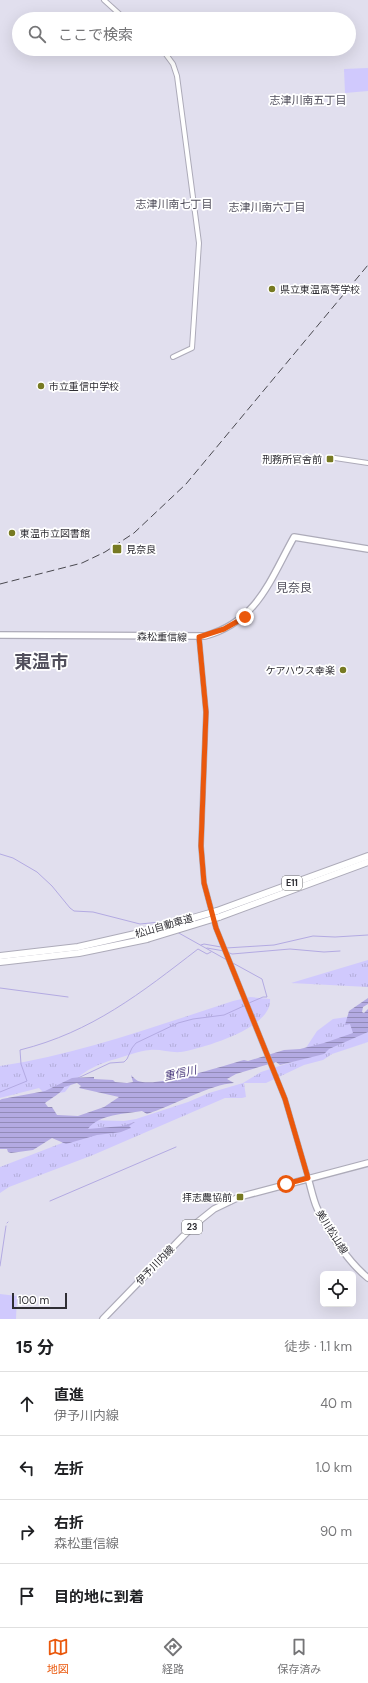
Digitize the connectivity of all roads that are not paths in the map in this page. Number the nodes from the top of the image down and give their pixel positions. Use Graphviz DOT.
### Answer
graph roads {
  1 [pos="104,0"];
  2 [pos="117,12"];
  3 [pos="167,56"];
  4 [pos="173,357"];
  5 [pos="335,458"];
  6 [pos="368,463"];
  7 [pos="368,549"];
  8 [pos="0,635"];
  9 [pos="199,637"];
  10 [pos="368,856"];
  11 [pos="368,862"];
  12 [pos="218,914"];
  13 [pos="145,935"];
  14 [pos="0,956"];
  15 [pos="0,962"];
  16 [pos="368,1163"];
  17 [pos="308,1178"];
  18 [pos="368,1278"];
  19 [pos="103,1319"];
  1 -- 2 [label="street"];
  3 -- 4 [label="street"];
  5 -- 6 [label="street"];
  7 -- 9 [label="main road, 森松重信線"];
  8 -- 9 [label="main road, 森松重信線"];
  9 -- 17 [label="street"];
  10 -- 12 [label="highway, 松山自動車道 / E11"];
  11 -- 12 [label="highway, 松山自動車道 / E11"];
  12 -- 13 [label="highway, 松山自動車道 / E11, bridge"];
  13 -- 14 [label="highway, 松山自動車道 / E11"];
  13 -- 15 [label="highway, 松山自動車道 / E11"];
  16 -- 17 [label="main road, 伊予川内線 / 23"];
  17 -- 18 [label="main road, 美川松山線"];
  17 -- 19 [label="main road, 伊予川内線 / 23"];
}
